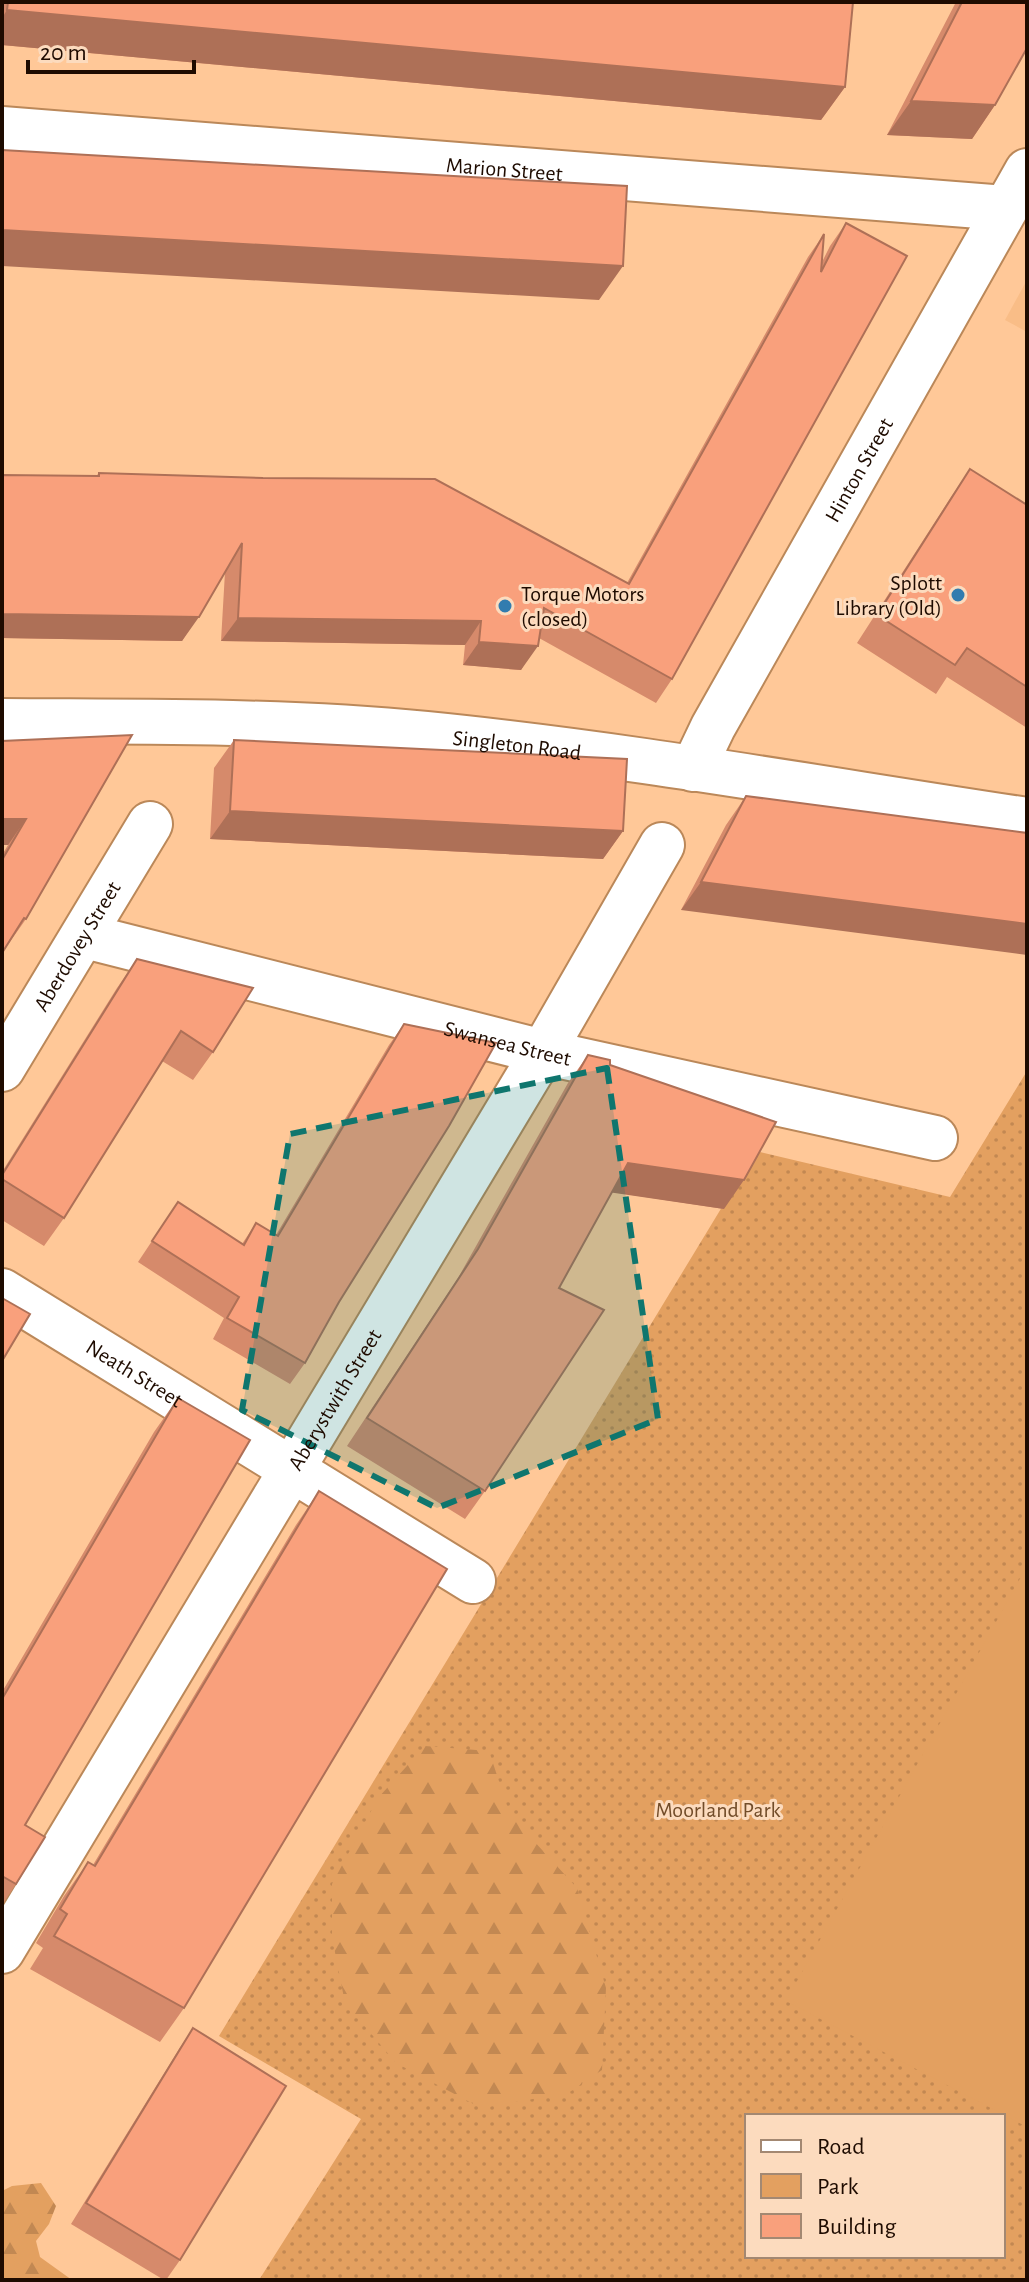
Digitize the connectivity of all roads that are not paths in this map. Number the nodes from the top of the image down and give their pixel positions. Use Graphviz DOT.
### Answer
graph roads {
  1 [pos="2,129"];
  2 [pos="1027,171"];
  3 [pos="1005,208"];
  4 [pos="2,721"];
  5 [pos="693,769"];
  6 [pos="1027,820"];
  7 [pos="150,824"];
  8 [pos="662,845"];
  9 [pos="85,936"];
  10 [pos="543,1052"];
  11 [pos="2,1069"];
  12 [pos="935,1138"];
  13 [pos="2,1291"];
  14 [pos="292,1469"];
  15 [pos="473,1581"];
  16 [pos="3,1946"];
  1 -- 3 [label="street, Marion Street"];
  2 -- 3 [label="street, Hinton Street"];
  3 -- 5 [label="street, Hinton Street"];
  4 -- 5 [label="street, Singleton Road"];
  5 -- 6 [label="street, Singleton Road"];
  7 -- 9 [label="street, Aberdovey Street"];
  8 -- 10 [label="street, Aberystwith Street"];
  9 -- 10 [label="street, Swansea Street"];
  9 -- 11 [label="street, Aberdovey Street"];
  10 -- 12 [label="street, Swansea Street"];
  10 -- 14 [label="street, Aberystwith Street"];
  13 -- 14 [label="street, Neath Street"];
  14 -- 15 [label="street, Neath Street"];
  14 -- 16 [label="street, Aberystwith Street"];
}
